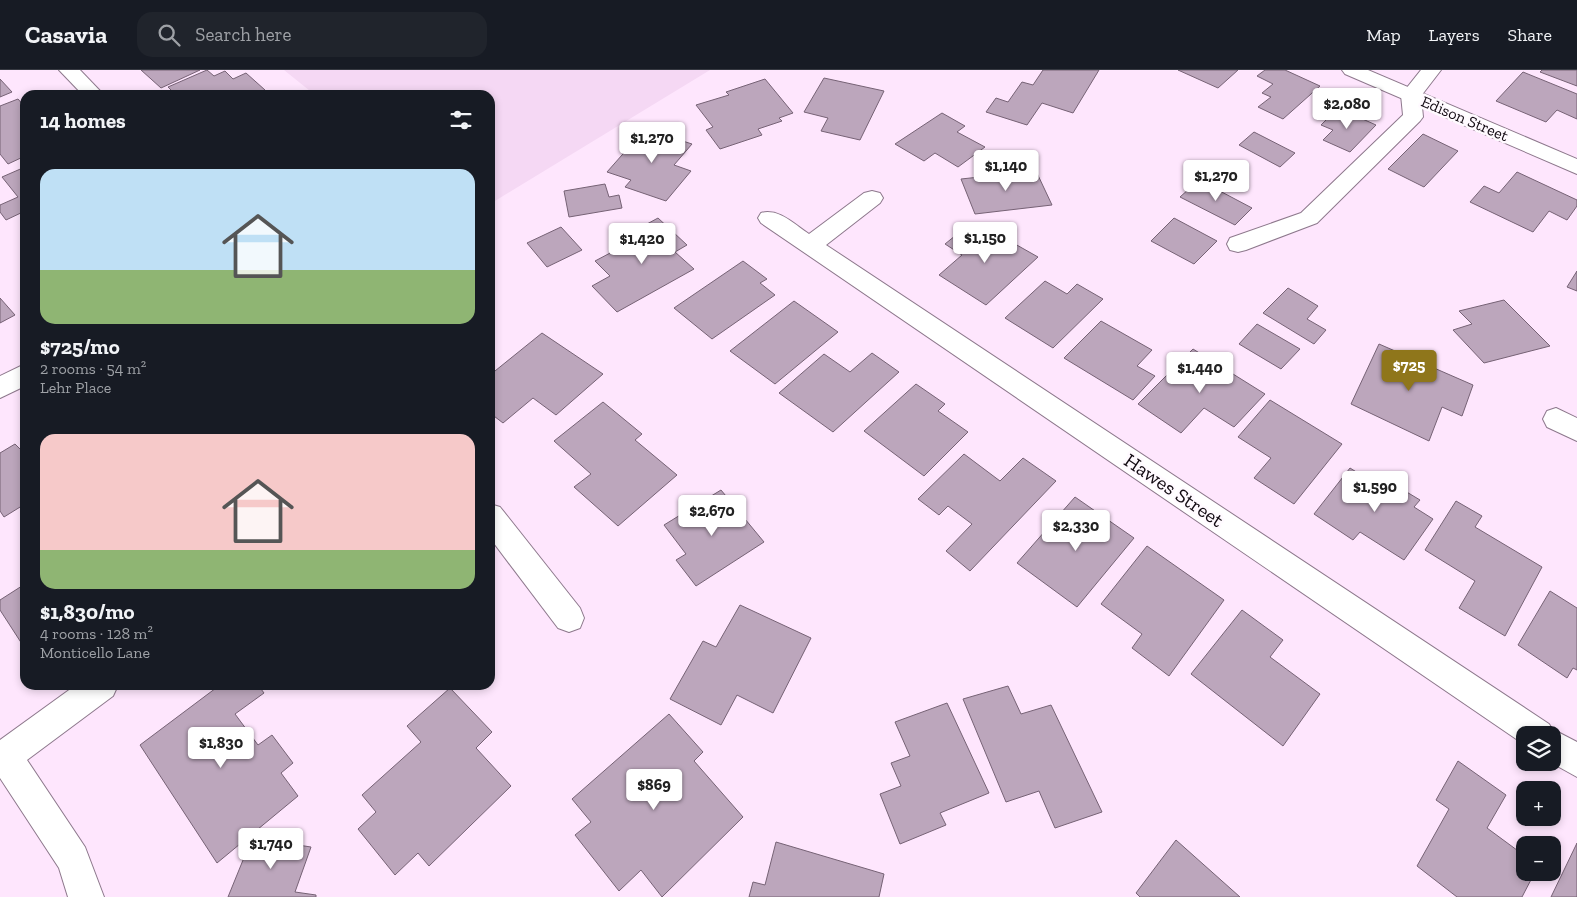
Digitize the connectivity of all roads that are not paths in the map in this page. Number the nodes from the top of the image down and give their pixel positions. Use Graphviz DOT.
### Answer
graph roads {
  1 [pos="69,70"];
  2 [pos="1352,70"];
  3 [pos="1431,70"];
  4 [pos="89,90"];
  5 [pos="1411,95"];
  6 [pos="1577,167"];
  7 [pos="872,198"];
  8 [pos="769,218"];
  9 [pos="1238,244"];
  10 [pos="810,245"];
  11 [pos="20,377"];
  12 [pos="0,388"];
  13 [pos="498,527"];
  14 [pos="569,618"];
  15 [pos="95,690"];
  16 [pos="1525,726"];
  17 [pos="1561,751"];
  18 [pos="3,758"];
  19 [pos="1577,761"];
  20 [pos="86,897"];
  1 -- 4 [label="street"];
  2 -- 5 [label="street, Edison Street"];
  3 -- 5 [label="street"];
  5 -- 6 [label="street, Edison Street"];
  5 -- 9 [label="street"];
  7 -- 10 [label="street"];
  8 -- 10 [label="street, Hawes Street"];
  10 -- 16 [label="street, Hawes Street"];
  11 -- 12 [label="street"];
  13 -- 14 [label="street"];
  15 -- 18 [label="street"];
  17 -- 19 [label="street"];
  18 -- 20 [label="street"];
}
